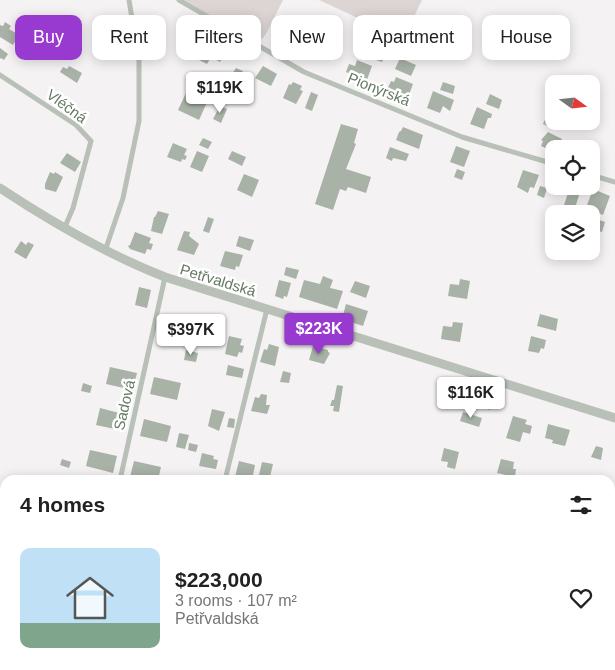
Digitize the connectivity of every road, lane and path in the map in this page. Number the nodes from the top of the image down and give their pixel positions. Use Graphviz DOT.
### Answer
graph roads {
  1 [pos="129,0"];
  2 [pos="178,0"];
  3 [pos="0,75"];
  4 [pos="545,161"];
  5 [pos="600,178"];
  6 [pos="615,182"];
  7 [pos="0,188"];
  8 [pos="64,229"];
  9 [pos="105,252"];
  10 [pos="166,277"];
  11 [pos="267,309"];
  12 [pos="615,418"];
  13 [pos="121,475"];
  14 [pos="226,475"];
  1 -- 9 [label="street"];
  2 -- 4 [label="street, Pionýrská"];
  3 -- 8 [label="street, Vléčná"];
  5 -- 6 [label="street"];
  7 -- 8 [label="street, Petřvaldská"];
  8 -- 9 [label="street, Petřvaldská"];
  9 -- 10 [label="street, Petřvaldská"];
  10 -- 11 [label="street, Petřvaldská"];
  10 -- 13 [label="street, Sadová"];
  11 -- 12 [label="street, Petřvaldská"];
  11 -- 14 [label="street"];
}
